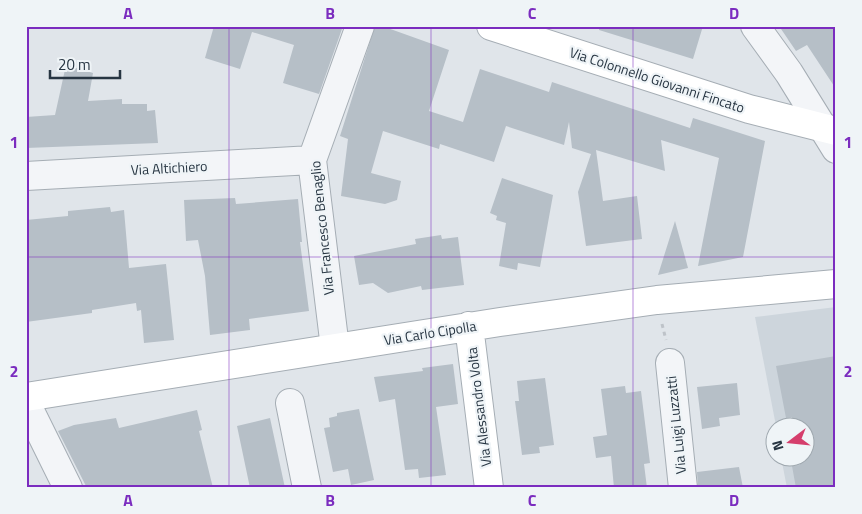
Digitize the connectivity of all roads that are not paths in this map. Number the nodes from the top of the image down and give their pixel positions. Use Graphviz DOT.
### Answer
graph roads {
  1 [pos="360,26"];
  2 [pos="490,26"];
  3 [pos="756,26"];
  4 [pos="833,133"];
  5 [pos="312,160"];
  6 [pos="26,176"];
  7 [pos="836,284"];
  8 [pos="469,326"];
  9 [pos="334,348"];
  10 [pos="670,363"];
  11 [pos="26,397"];
  12 [pos="26,403"];
  13 [pos="290,404"];
  14 [pos="68,488"];
  15 [pos="307,488"];
  16 [pos="488,488"];
  17 [pos="683,488"];
  1 -- 5 [label="street, Via Francesco Benaglio"];
  2 -- 4 [label="street, Via Colonnello Giovanni Fincato"];
  3 -- 4 [label="street"];
  5 -- 6 [label="street, Via Altichiero"];
  5 -- 9 [label="street, Via Francesco Benaglio"];
  7 -- 8 [label="street, Via Carlo Cipolla"];
  8 -- 9 [label="street, Via Carlo Cipolla"];
  8 -- 16 [label="street, Via Alessandro Volta"];
  9 -- 11 [label="street, Via Carlo Cipolla"];
  10 -- 17 [label="street, Via Luigi Luzzatti"];
  12 -- 14 [label="street"];
  13 -- 15 [label="street"];
}
